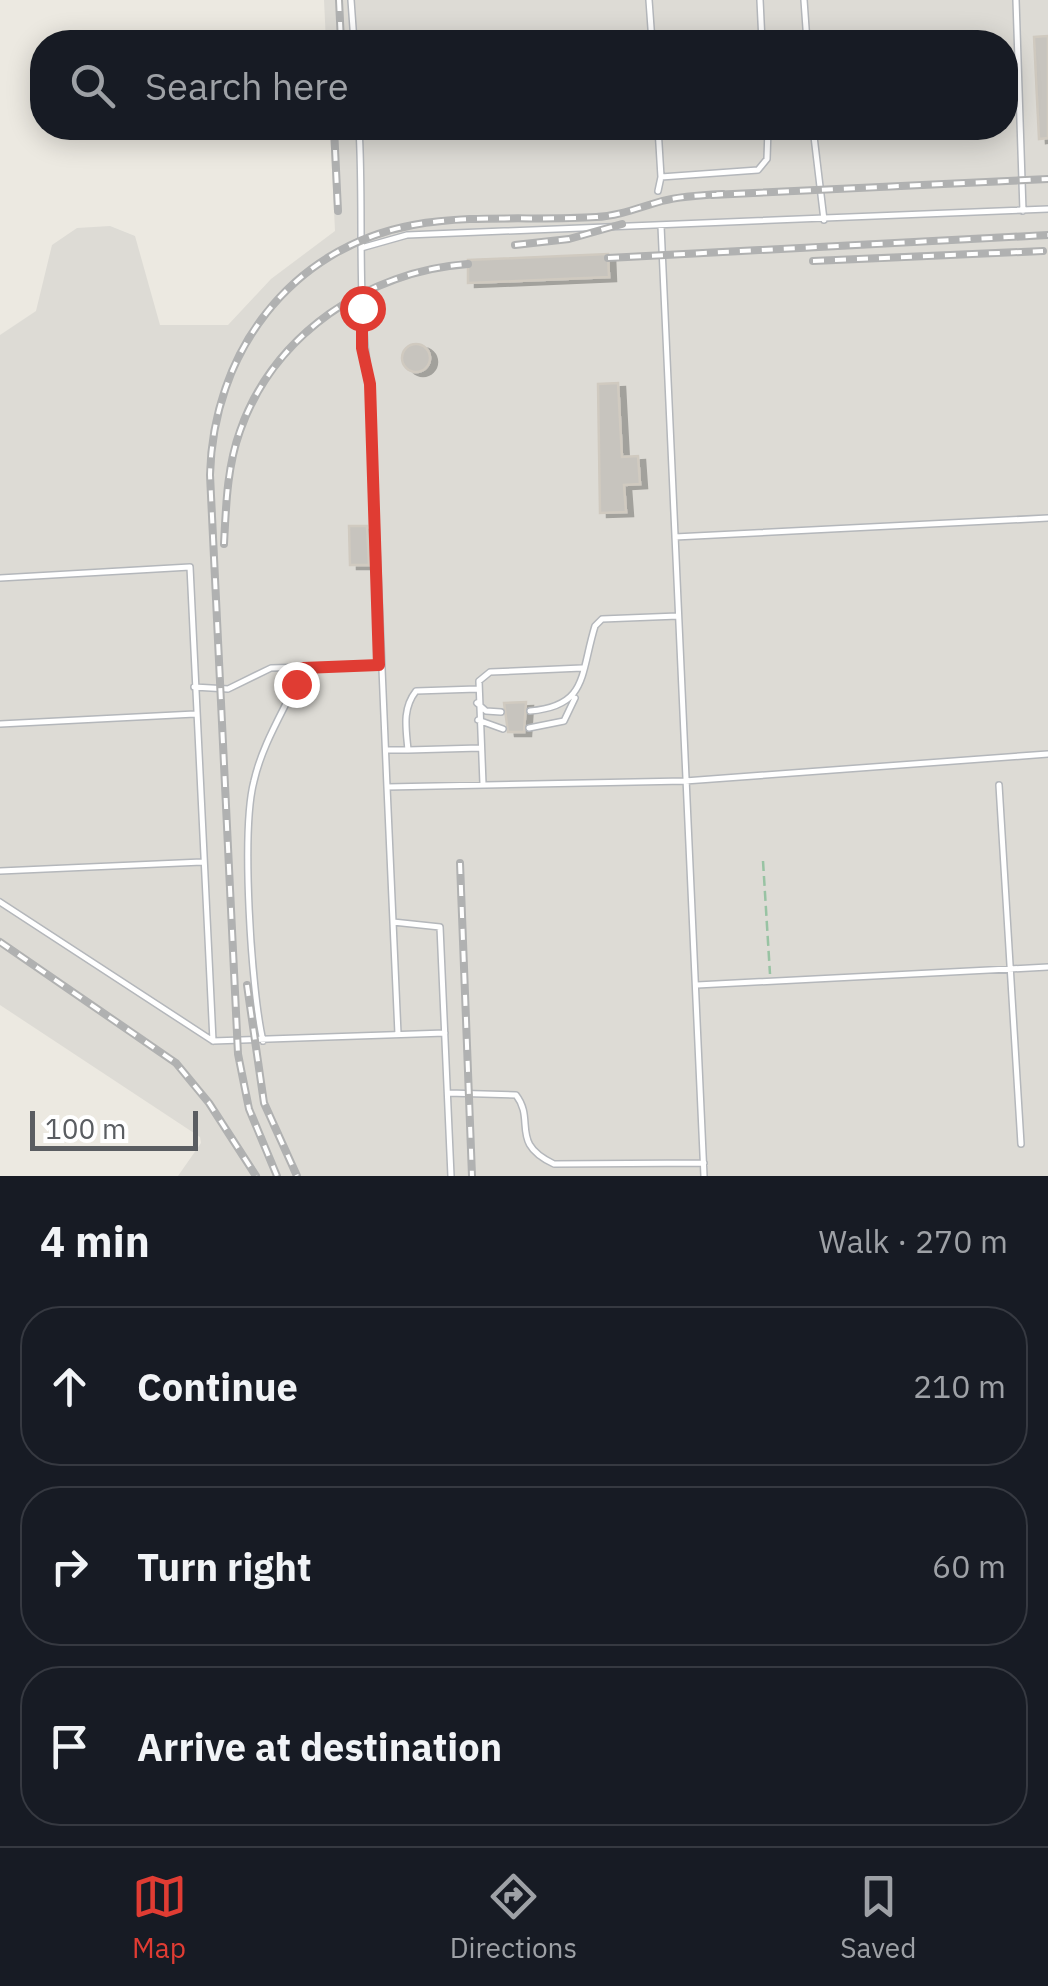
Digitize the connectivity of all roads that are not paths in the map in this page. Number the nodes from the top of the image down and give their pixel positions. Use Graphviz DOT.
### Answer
graph roads {
  1 [pos="352,0"];
  2 [pos="650,0"];
  3 [pos="760,0"];
  4 [pos="804,0"];
  5 [pos="1016,0"];
  6 [pos="353,30"];
  7 [pos="651,30"];
  8 [pos="761,30"];
  9 [pos="806,30"];
  10 [pos="1017,30"];
  11 [pos="1018,60"];
  12 [pos="359,140"];
  13 [pos="659,140"];
  14 [pos="768,140"];
  15 [pos="814,140"];
  16 [pos="662,177"];
  17 [pos="658,190"];
  18 [pos="1023,210"];
  19 [pos="1048,210"];
  20 [pos="824,220"];
  21 [pos="661,226"];
  22 [pos="361,248"];
  23 [pos="1048,518"];
  24 [pos="674,537"];
  25 [pos="0,578"];
  26 [pos="678,616"];
  27 [pos="379,665"];
  28 [pos="303,668"];
  29 [pos="582,668"];
  30 [pos="194,687"];
  31 [pos="477,688"];
  32 [pos="576,695"];
  33 [pos="477,703"];
  34 [pos="530,711"];
  35 [pos="501,712"];
  36 [pos="195,714"];
  37 [pos="478,720"];
  38 [pos="0,724"];
  39 [pos="503,728"];
  40 [pos="529,728"];
  41 [pos="480,748"];
  42 [pos="385,750"];
  43 [pos="408,750"];
  44 [pos="1048,754"];
  45 [pos="686,781"];
  46 [pos="483,784"];
  47 [pos="999,785"];
  48 [pos="387,787"];
  49 [pos="202,862"];
  50 [pos="0,871"];
  51 [pos="0,902"];
  52 [pos="393,922"];
  53 [pos="1048,967"];
  54 [pos="1008,969"];
  55 [pos="697,984"];
  56 [pos="445,1033"];
  57 [pos="398,1034"];
  58 [pos="213,1041"];
  59 [pos="263,1041"];
  60 [pos="448,1093"];
  61 [pos="1020,1144"];
  62 [pos="704,1163"];
  63 [pos="450,1176"];
  64 [pos="704,1176"];
  1 -- 6 [label="lane"];
  2 -- 7 [label="lane"];
  3 -- 8 [label="lane"];
  4 -- 9 [label="lane"];
  5 -- 10 [label="lane"];
  11 -- 18 [label="lane"];
  12 -- 22 [label="lane"];
  13 -- 16 [label="lane"];
  14 -- 16 [label="lane"];
  15 -- 20 [label="lane"];
  16 -- 17 [label="lane"];
  18 -- 19 [label="lane"];
  18 -- 20 [label="lane"];
  20 -- 21 [label="lane"];
  21 -- 22 [label="lane"];
  21 -- 24 [label="lane"];
  22 -- 27 [label="lane"];
  23 -- 24 [label="lane"];
  24 -- 26 [label="lane"];
  25 -- 30 [label="lane"];
  26 -- 29 [label="lane"];
  26 -- 45 [label="lane"];
  27 -- 28 [label="lane"];
  27 -- 42 [label="lane"];
  28 -- 30 [label="lane"];
  28 -- 59 [label="lane"];
  29 -- 31 [label="lane"];
  29 -- 32 [label="lane"];
  30 -- 36 [label="lane"];
  31 -- 33 [label="lane"];
  31 -- 43 [label="lane"];
  32 -- 34 [label="lane"];
  32 -- 40 [label="lane"];
  33 -- 35 [label="lane"];
  33 -- 37 [label="lane"];
  36 -- 38 [label="lane"];
  36 -- 49 [label="lane"];
  37 -- 39 [label="lane"];
  37 -- 41 [label="lane"];
  41 -- 43 [label="lane"];
  41 -- 46 [label="lane"];
  42 -- 43 [label="lane"];
  42 -- 48 [label="lane"];
  44 -- 45 [label="lane"];
  45 -- 46 [label="lane"];
  45 -- 55 [label="lane"];
  46 -- 48 [label="lane"];
  47 -- 54 [label="lane"];
  48 -- 52 [label="lane"];
  49 -- 50 [label="lane"];
  49 -- 58 [label="lane"];
  51 -- 58 [label="lane"];
  52 -- 56 [label="lane"];
  52 -- 57 [label="lane"];
  53 -- 54 [label="lane"];
  54 -- 55 [label="lane"];
  54 -- 61 [label="lane"];
  55 -- 62 [label="lane"];
  56 -- 57 [label="lane"];
  56 -- 60 [label="lane"];
  57 -- 59 [label="lane"];
  58 -- 59 [label="lane"];
  60 -- 62 [label="lane"];
  60 -- 63 [label="lane"];
  62 -- 64 [label="lane"];
}
